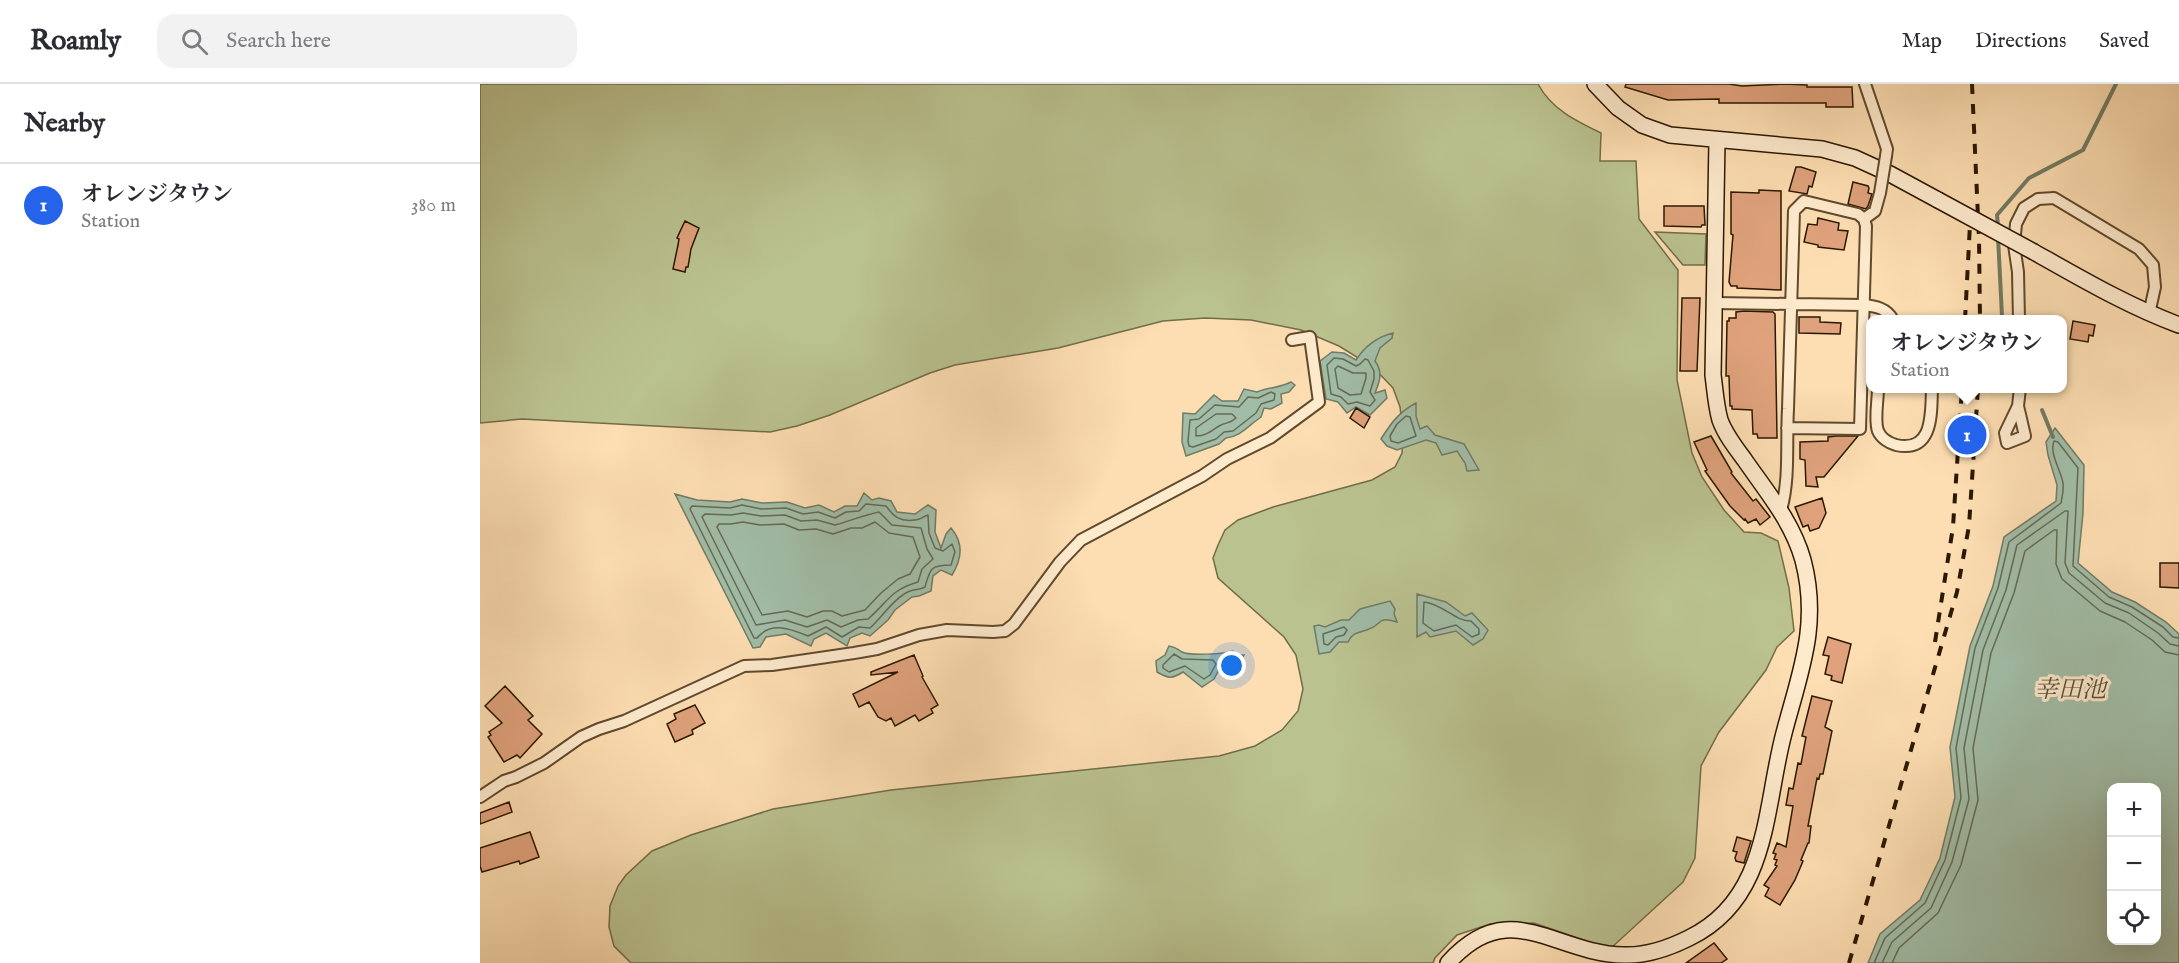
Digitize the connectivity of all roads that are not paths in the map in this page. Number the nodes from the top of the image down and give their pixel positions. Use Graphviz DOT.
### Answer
graph roads {
  1 [pos="1595,84"];
  2 [pos="1865,84"];
  3 [pos="1718,140"];
  4 [pos="1864,219"];
  5 [pos="1715,303"];
  6 [pos="1791,303"];
  7 [pos="1863,305"];
  8 [pos="2149,314"];
  9 [pos="1890,315"];
  10 [pos="2019,315"];
  11 [pos="2179,325"];
  12 [pos="1292,340"];
  13 [pos="1878,393"];
  14 [pos="1932,393"];
  15 [pos="2019,393"];
  16 [pos="2018,406"];
  17 [pos="1787,428"];
  18 [pos="1781,510"];
  19 [pos="480,797"];
  20 [pos="1654,957"];
  21 [pos="1600,958"];
  22 [pos="1448,963"];
  1 -- 3 [label="street"];
  2 -- 4 [label="street, bridge"];
  3 -- 5 [label="street"];
  3 -- 8 [label="street, bridge"];
  4 -- 6 [label="street"];
  4 -- 7 [label="street"];
  5 -- 6 [label="street"];
  5 -- 18 [label="street"];
  6 -- 7 [label="street"];
  6 -- 17 [label="street"];
  7 -- 9 [label="street"];
  7 -- 17 [label="street"];
  8 -- 10 [label="street"];
  8 -- 11 [label="street"];
  12 -- 19 [label="street"];
  13 -- 14 [label="street"];
  15 -- 16 [label="street"];
  17 -- 18 [label="street"];
  18 -- 20 [label="street"];
  20 -- 21 [label="street"];
  21 -- 22 [label="street"];
}
